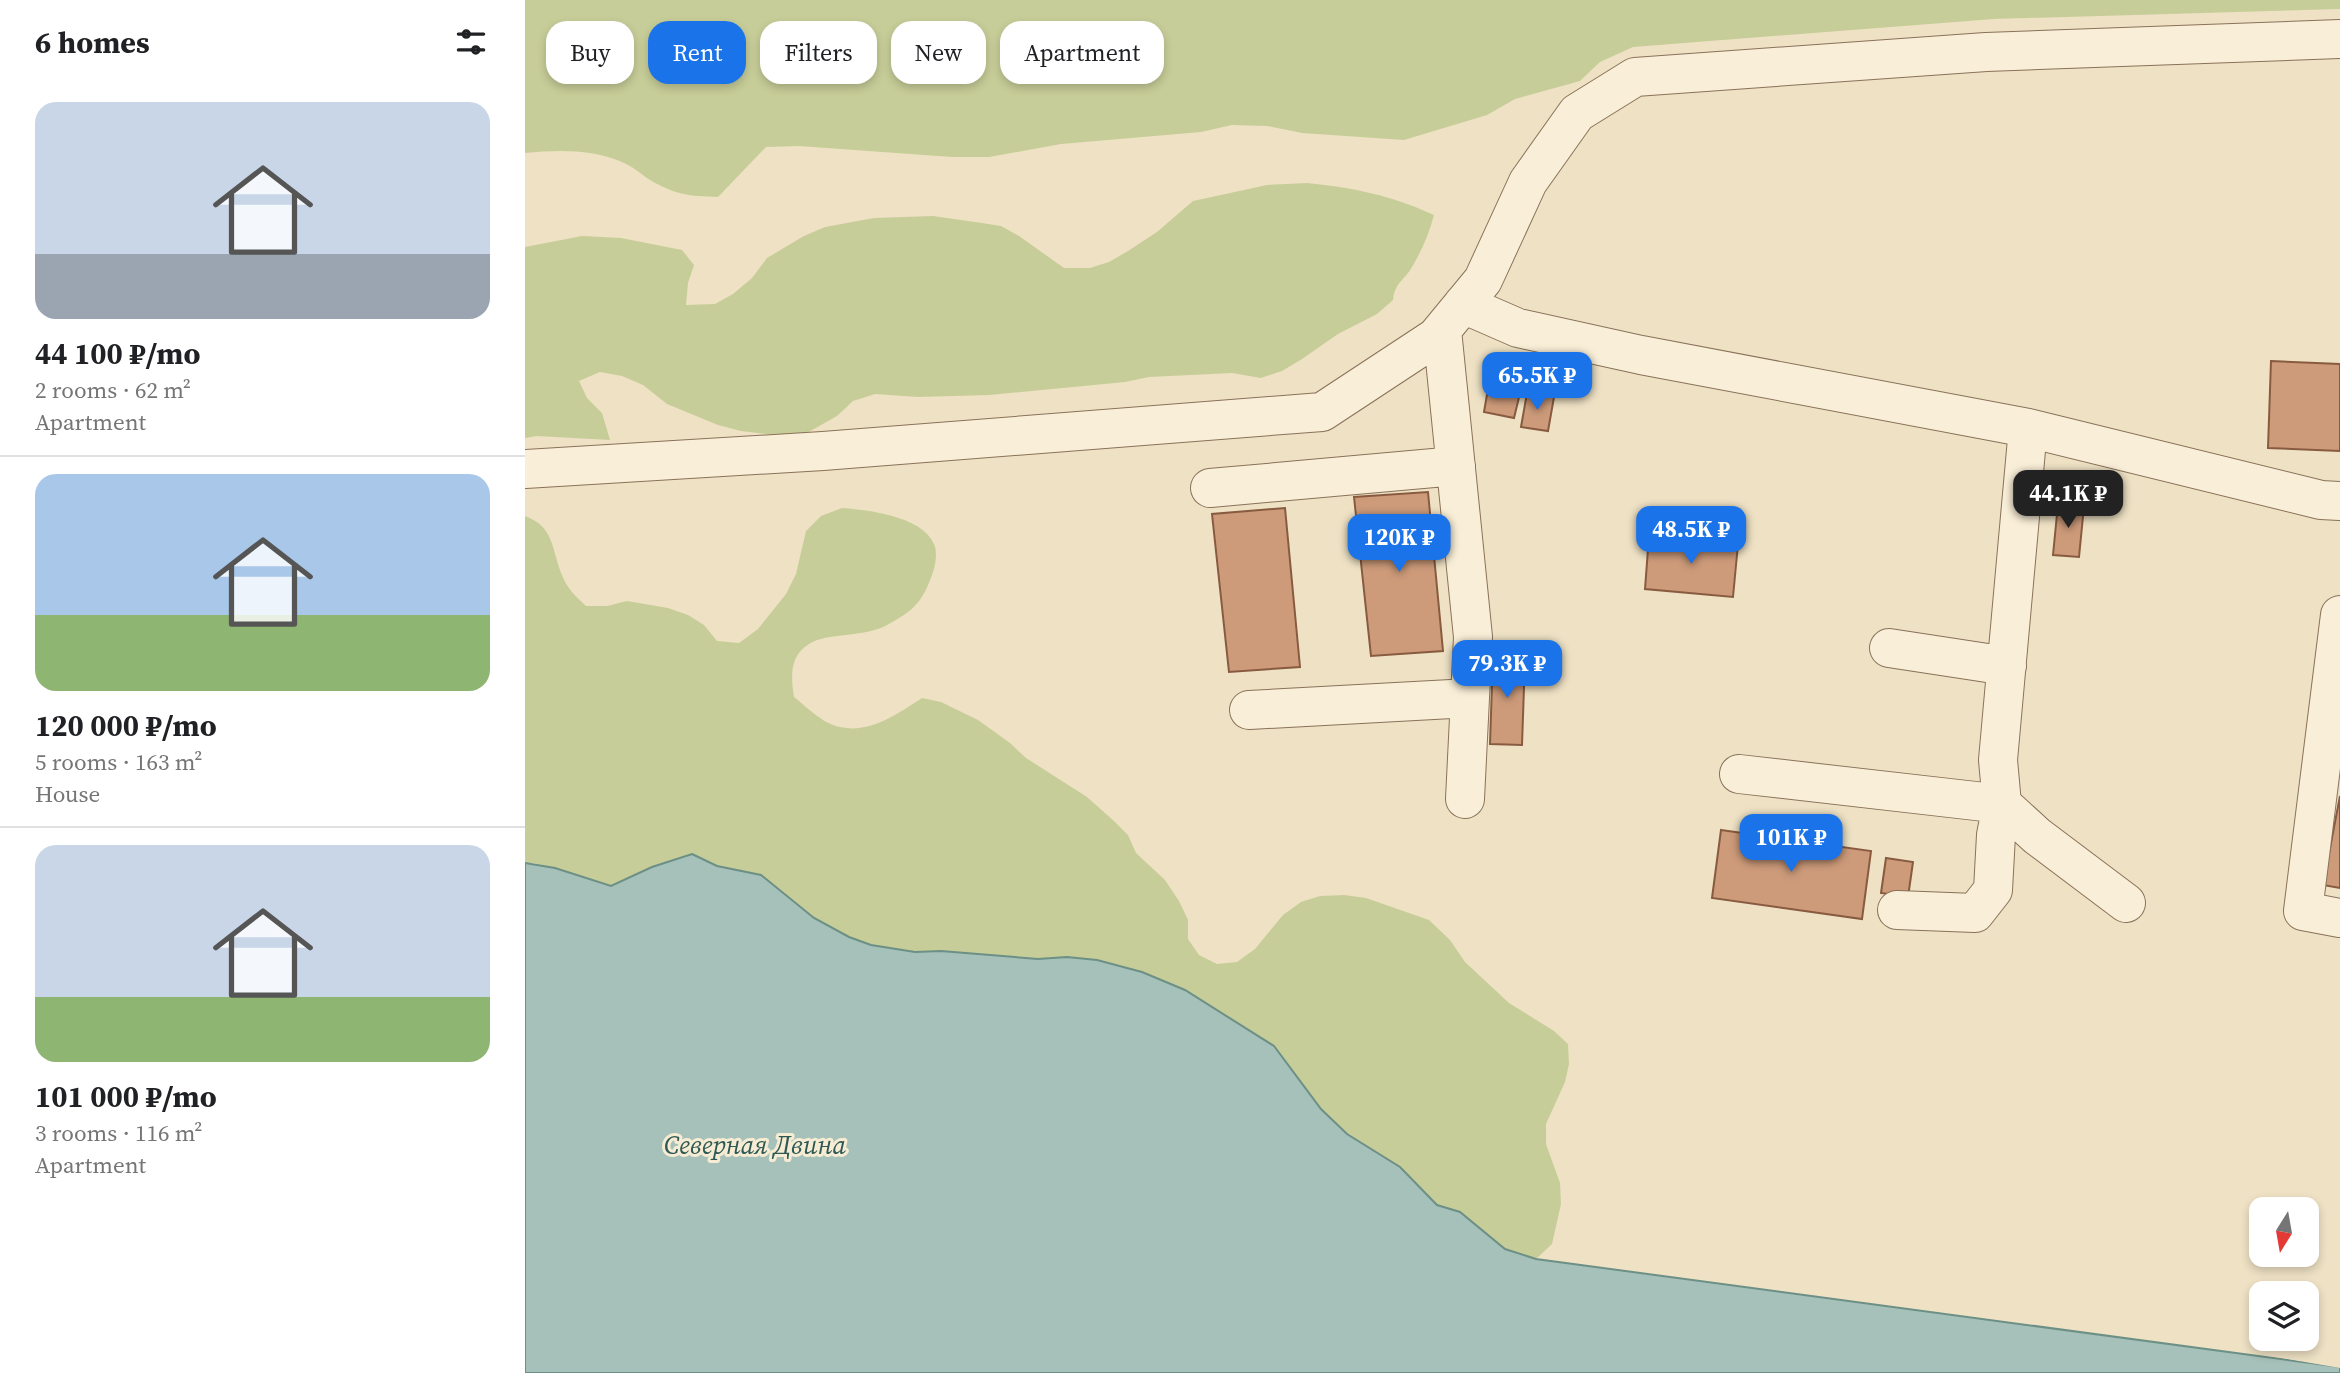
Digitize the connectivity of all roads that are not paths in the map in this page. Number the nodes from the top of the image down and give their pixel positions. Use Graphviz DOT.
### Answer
graph roads {
  1 [pos="2340,39"];
  2 [pos="1452,317"];
  3 [pos="2028,428"];
  4 [pos="1456,466"];
  5 [pos="525,469"];
  6 [pos="1210,488"];
  7 [pos="2340,501"];
  8 [pos="2340,615"];
  9 [pos="1889,648"];
  10 [pos="2007,666"];
  11 [pos="1470,698"];
  12 [pos="1249,710"];
  13 [pos="1739,774"];
  14 [pos="1465,799"];
  15 [pos="2001,804"];
  16 [pos="2126,903"];
  17 [pos="1897,910"];
  18 [pos="2340,918"];
  1 -- 2 [label="lane"];
  2 -- 3 [label="lane"];
  2 -- 4 [label="lane"];
  2 -- 5 [label="lane"];
  3 -- 7 [label="lane"];
  3 -- 10 [label="lane"];
  4 -- 6 [label="lane"];
  4 -- 11 [label="lane"];
  8 -- 18 [label="lane"];
  9 -- 10 [label="lane"];
  10 -- 15 [label="lane"];
  11 -- 12 [label="lane"];
  11 -- 14 [label="lane"];
  13 -- 15 [label="lane"];
  15 -- 16 [label="lane"];
  15 -- 17 [label="lane"];
}
